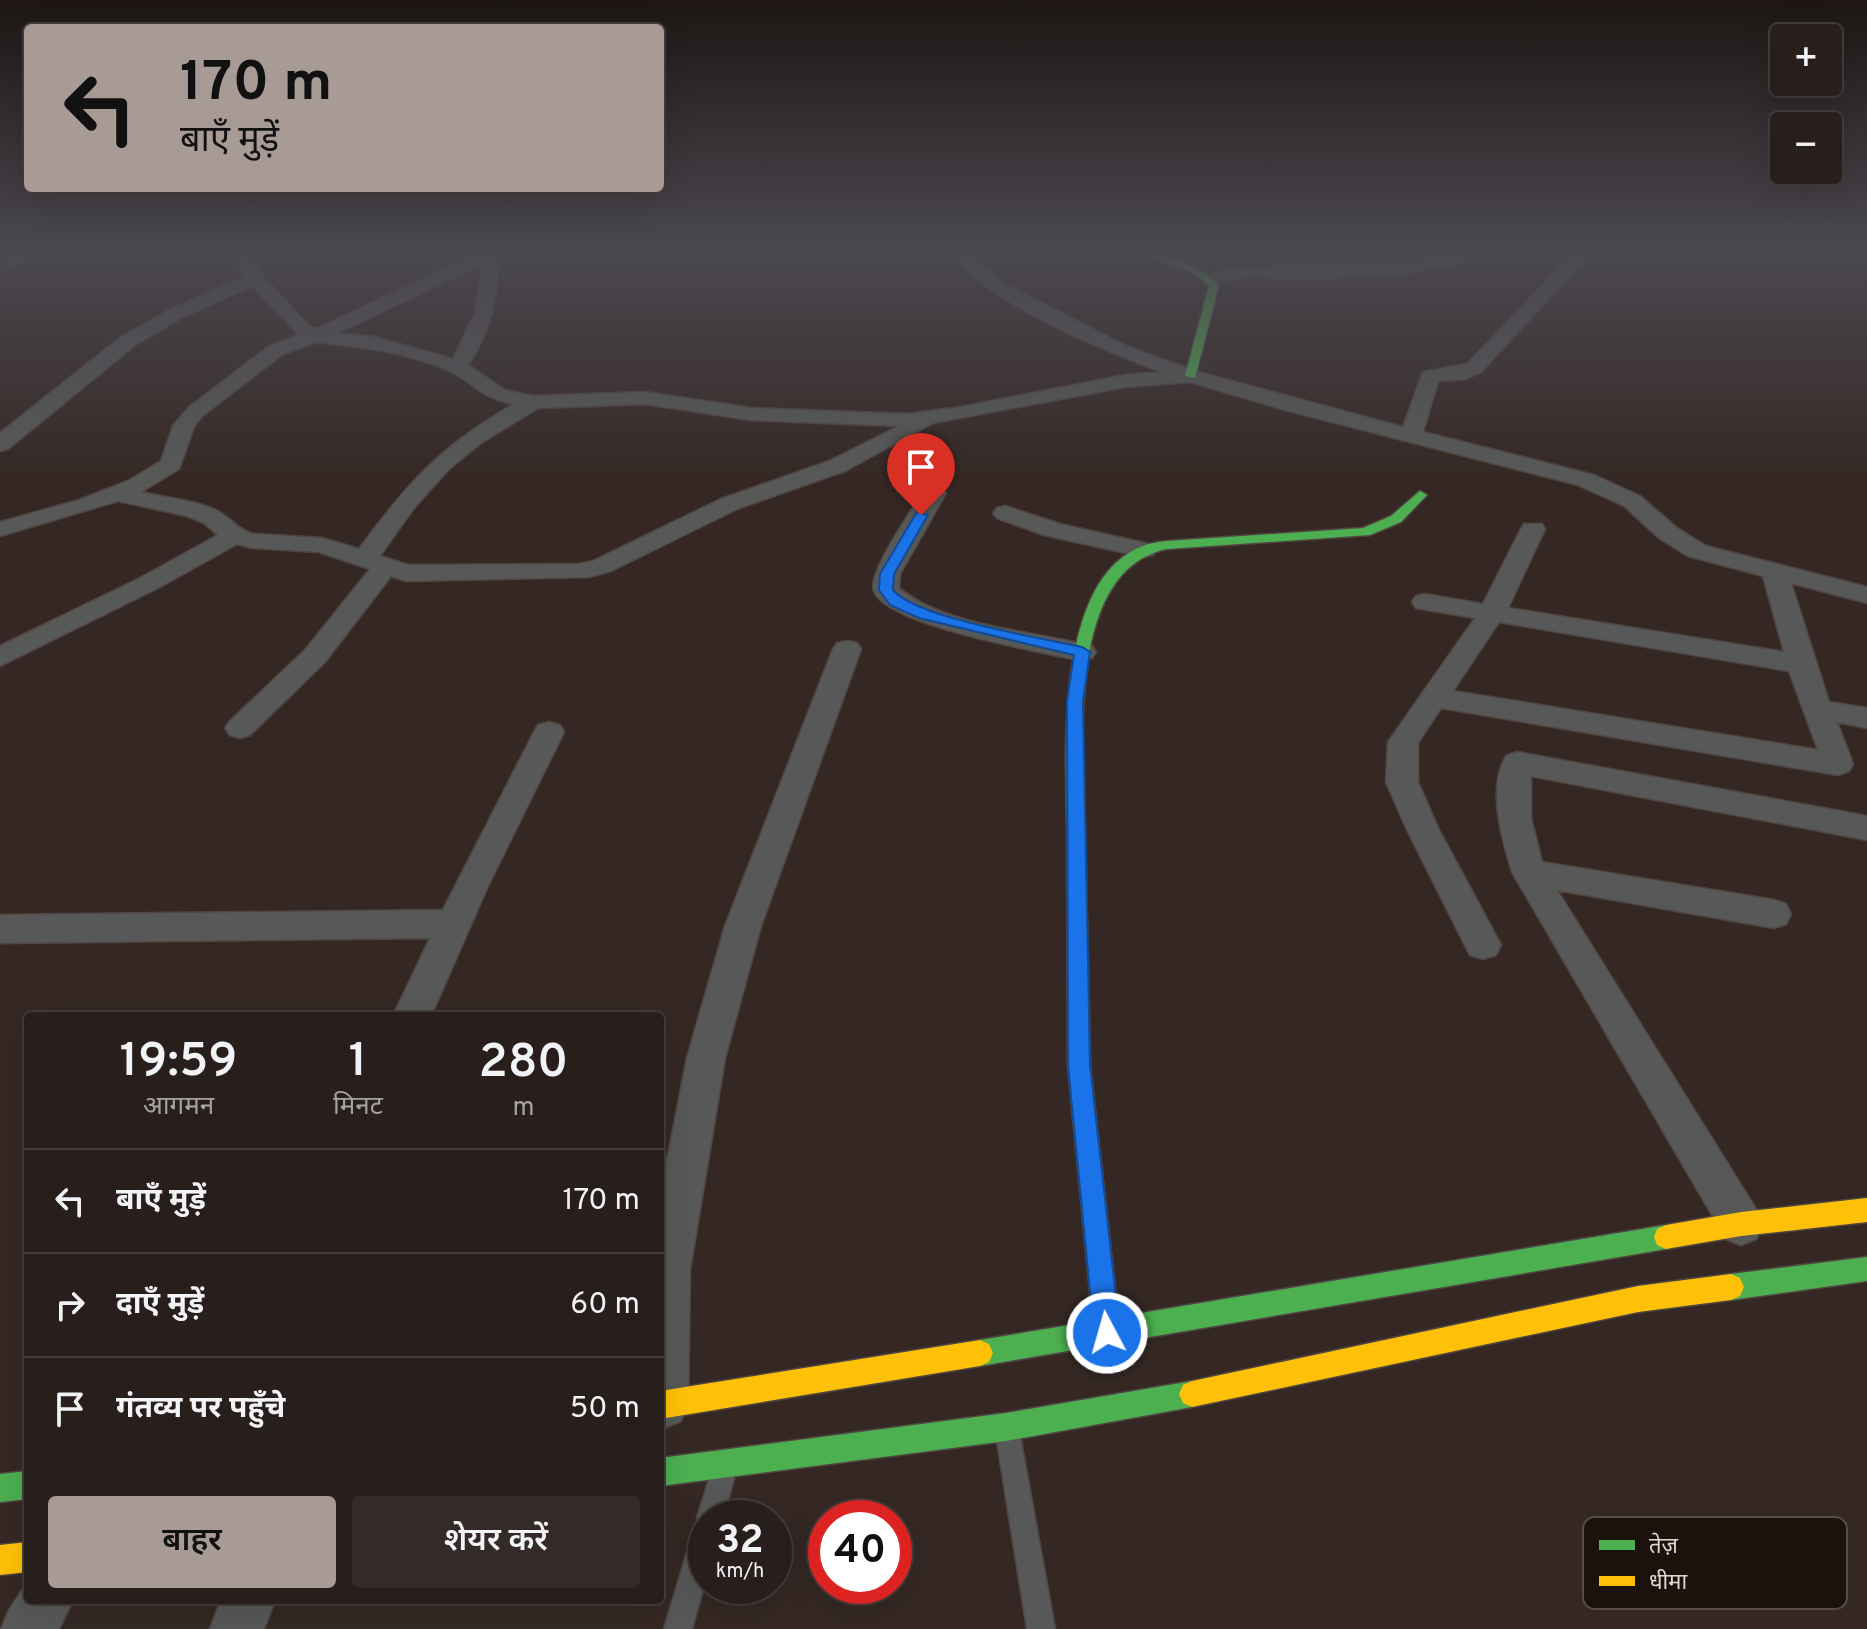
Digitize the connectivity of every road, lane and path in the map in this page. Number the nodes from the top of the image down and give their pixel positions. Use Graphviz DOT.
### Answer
graph roads {
  1 [pos="151,328"];
  2 [pos="300,328"];
  3 [pos="333,328"];
  4 [pos="481,328"];
  5 [pos="1074,328"];
  6 [pos="1203,328"];
  7 [pos="1512,328"];
  8 [pos="316,336"];
  9 [pos="457,367"];
  10 [pos="1191,376"];
  11 [pos="533,402"];
  12 [pos="932,418"];
  13 [pos="1411,436"];
  14 [pos="0,444"];
  15 [pos="934,493"];
  16 [pos="118,494"];
  17 [pos="1420,495"];
  18 [pos="1005,513"];
  19 [pos="0,529"];
  20 [pos="1533,529"];
  21 [pos="234,536"];
  22 [pos="1144,550"];
  23 [pos="374,564"];
  24 [pos="1775,572"];
  25 [pos="1867,595"];
  26 [pos="1425,602"];
  27 [pos="1492,613"];
  28 [pos="847,649"];
  29 [pos="1082,652"];
  30 [pos="0,657"];
  31 [pos="1801,664"];
  32 [pos="1436,698"];
  33 [pos="1817,709"];
  34 [pos="1867,718"];
  35 [pos="240,728"];
  36 [pos="549,732"];
  37 [pos="1867,828"];
  38 [pos="1529,872"];
  39 [pos="1774,914"];
  40 [pos="453,924"];
  41 [pos="0,929"];
  42 [pos="1483,945"];
  43 [pos="414,1012"];
  44 [pos="1867,1210"];
  45 [pos="1741,1224"];
  46 [pos="1867,1269"];
  47 [pos="1107,1333"];
  48 [pos="664,1359"];
  49 [pos="664,1404"];
  50 [pos="1006,1427"];
  51 [pos="726,1462"];
  52 [pos="664,1471"];
  53 [pos="24,1485"];
  54 [pos="0,1488"];
  55 [pos="715,1500"];
  56 [pos="24,1557"];
  57 [pos="0,1560"];
  58 [pos="688,1594"];
  59 [pos="44,1604"];
  60 [pos="246,1604"];
  61 [pos="28,1629"];
  62 [pos="237,1629"];
  63 [pos="678,1629"];
  64 [pos="1041,1629"];
  1 -- 14 [label="street"];
  2 -- 8 [label="street"];
  3 -- 8 [label="street"];
  4 -- 9 [label="street"];
  5 -- 10 [label="street"];
  6 -- 10 [label="street"];
  7 -- 13 [label="street"];
  8 -- 9 [label="street"];
  8 -- 16 [label="street"];
  9 -- 11 [label="street"];
  10 -- 12 [label="street"];
  10 -- 13 [label="street"];
  11 -- 12 [label="street"];
  11 -- 23 [label="street"];
  12 -- 23 [label="street"];
  13 -- 24 [label="street"];
  15 -- 29 [label="street"];
  16 -- 19 [label="street"];
  16 -- 21 [label="street"];
  17 -- 22 [label="street"];
  18 -- 22 [label="street"];
  20 -- 27 [label="street"];
  21 -- 23 [label="street"];
  21 -- 30 [label="street"];
  22 -- 29 [label="street"];
  23 -- 35 [label="street"];
  24 -- 25 [label="street"];
  24 -- 31 [label="street"];
  26 -- 27 [label="street"];
  27 -- 31 [label="street"];
  27 -- 32 [label="street"];
  28 -- 48 [label="street"];
  29 -- 47 [label="street"];
  31 -- 33 [label="street"];
  32 -- 33 [label="street"];
  32 -- 42 [label="street"];
  33 -- 34 [label="street"];
  36 -- 40 [label="street"];
  37 -- 38 [label="street"];
  38 -- 39 [label="street"];
  38 -- 45 [label="street"];
  40 -- 41 [label="street"];
  40 -- 43 [label="street"];
  44 -- 45 [label="street"];
  45 -- 47 [label="street"];
  46 -- 50 [label="street"];
  47 -- 49 [label="street"];
  50 -- 51 [label="street"];
  50 -- 64 [label="lane"];
  51 -- 52 [label="street"];
  51 -- 55 [label="lane"];
  53 -- 54 [label="street"];
  56 -- 57 [label="street"];
  58 -- 63 [label="lane"];
  59 -- 61 [label="street"];
  60 -- 62 [label="street"];
}
